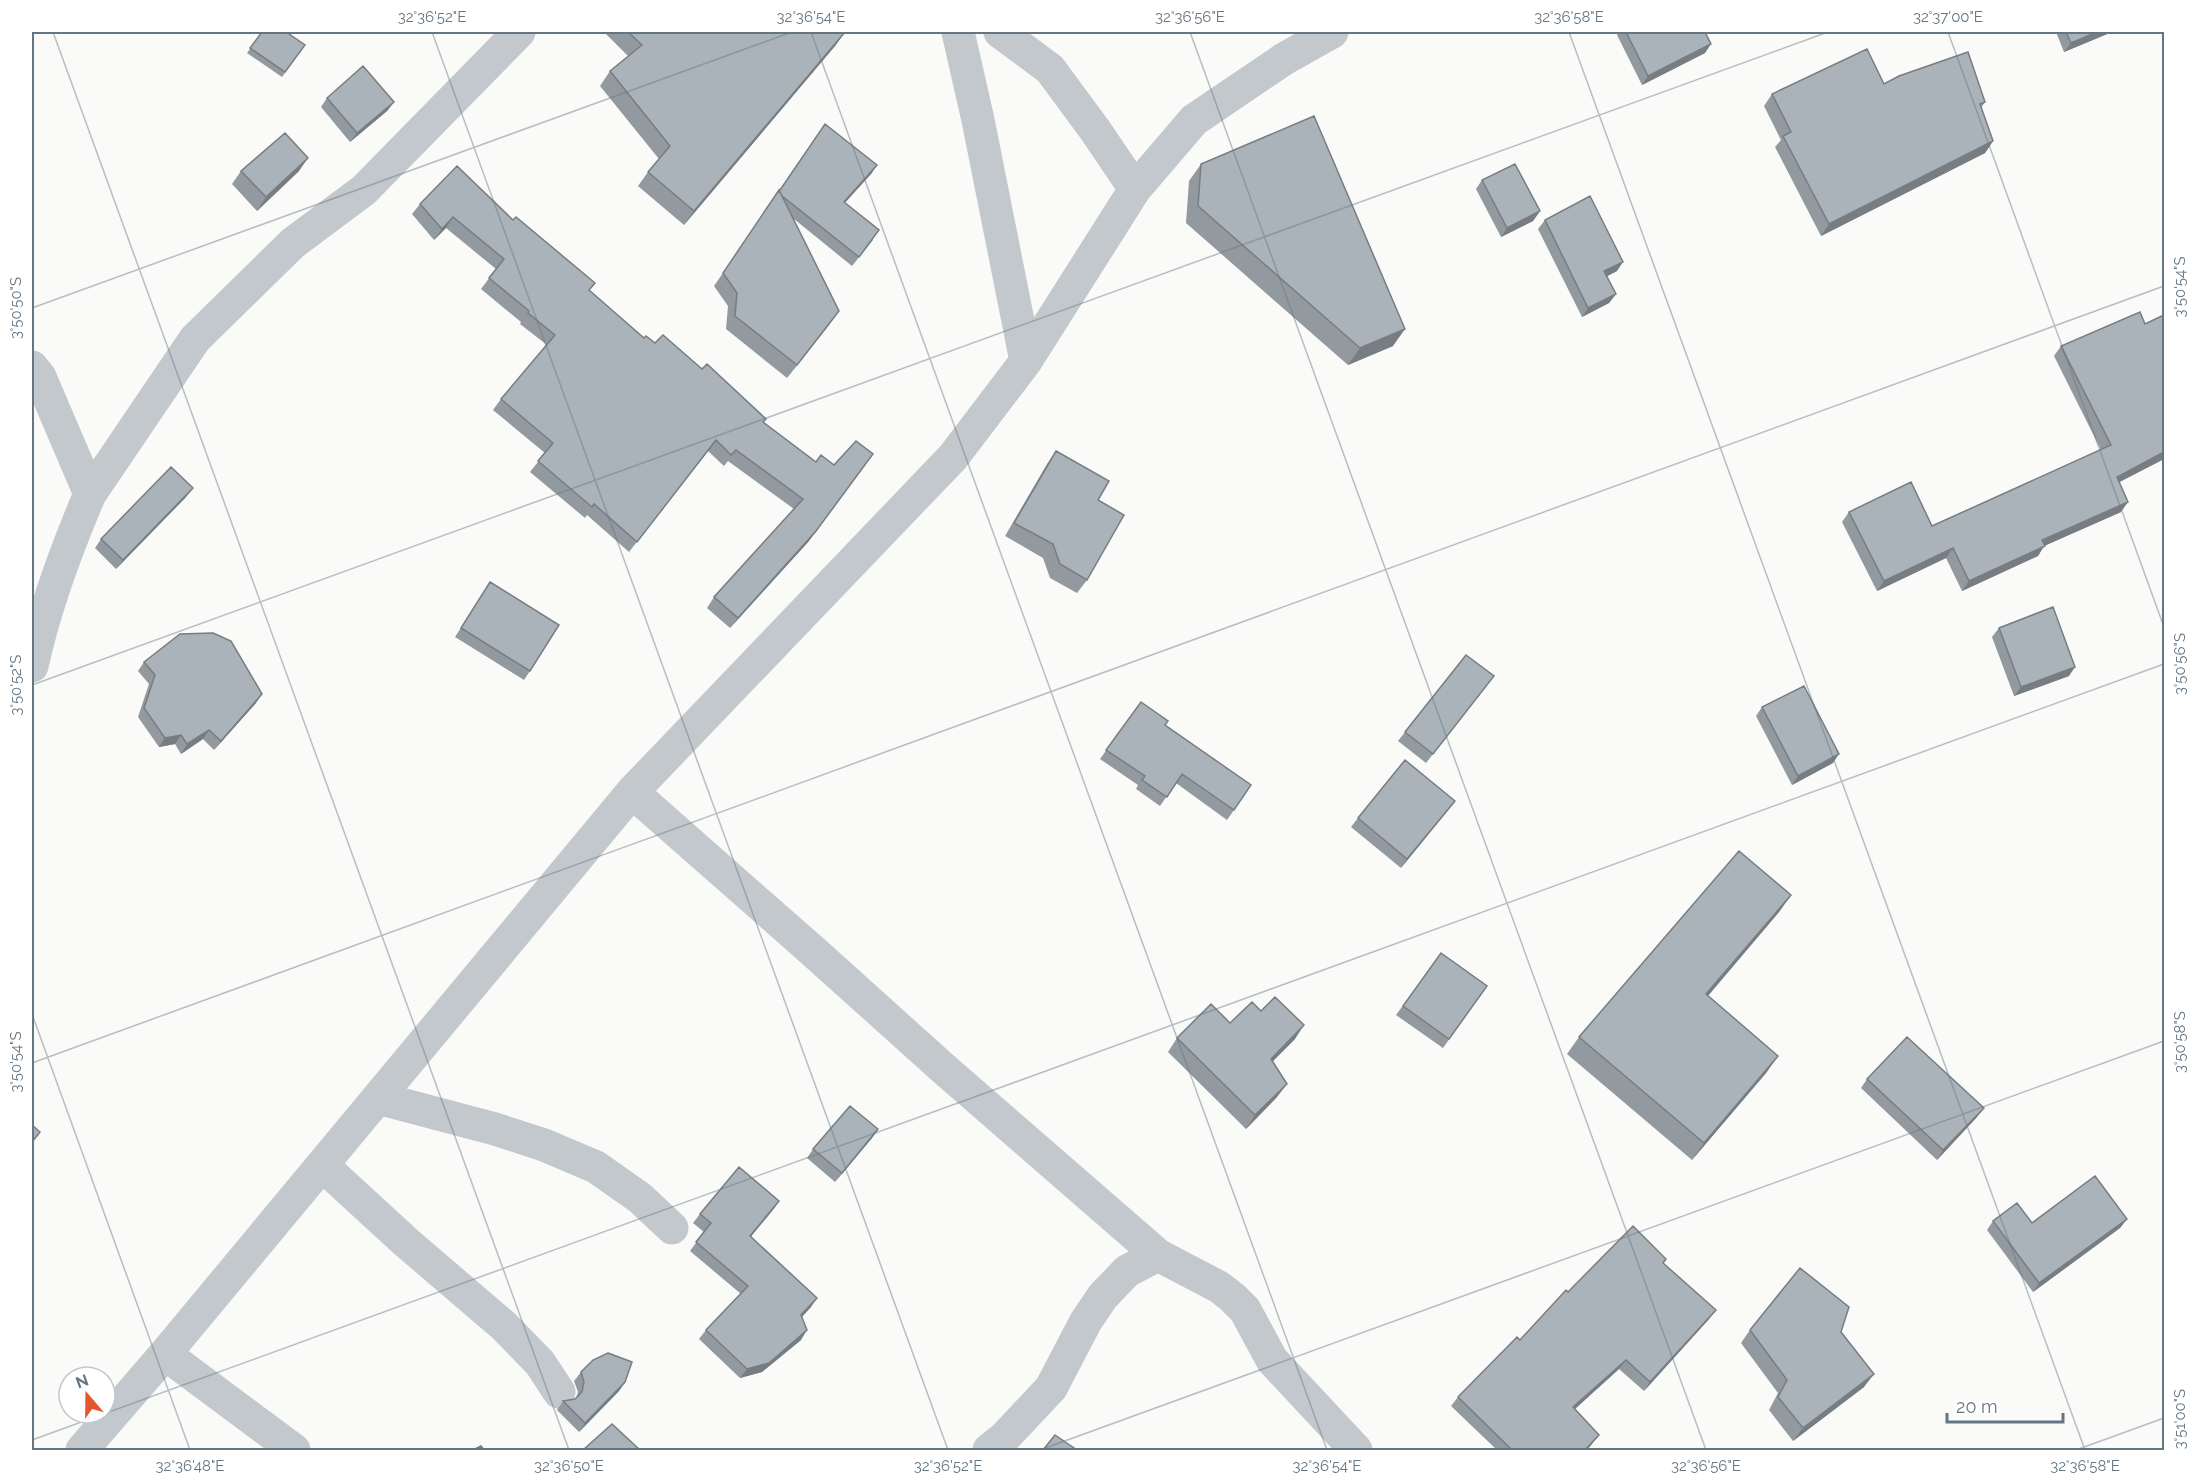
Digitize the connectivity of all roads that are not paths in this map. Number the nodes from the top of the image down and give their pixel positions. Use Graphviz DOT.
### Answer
graph roads {
  1 [pos="519,32"];
  2 [pos="958,32"];
  3 [pos="1000,32"];
  4 [pos="1332,32"];
  5 [pos="1135,189"];
  6 [pos="1026,361"];
  7 [pos="32,367"];
  8 [pos="90,494"];
  9 [pos="32,666"];
  10 [pos="632,792"];
  11 [pos="378,1098"];
  12 [pos="322,1165"];
  13 [pos="672,1228"];
  14 [pos="1158,1255"];
  15 [pos="165,1354"];
  16 [pos="559,1392"];
  17 [pos="82,1450"];
  18 [pos="294,1450"];
  19 [pos="989,1450"];
  20 [pos="1356,1450"];
  1 -- 8 [label="street"];
  2 -- 6 [label="street"];
  3 -- 5 [label="street"];
  4 -- 5 [label="street"];
  5 -- 6 [label="street"];
  6 -- 10 [label="street"];
  7 -- 8 [label="street"];
  8 -- 9 [label="street"];
  10 -- 11 [label="street"];
  10 -- 14 [label="street"];
  11 -- 12 [label="street"];
  11 -- 13 [label="street"];
  12 -- 15 [label="street"];
  12 -- 16 [label="street"];
  14 -- 19 [label="street"];
  14 -- 20 [label="street"];
  15 -- 17 [label="street"];
  15 -- 18 [label="street"];
}
